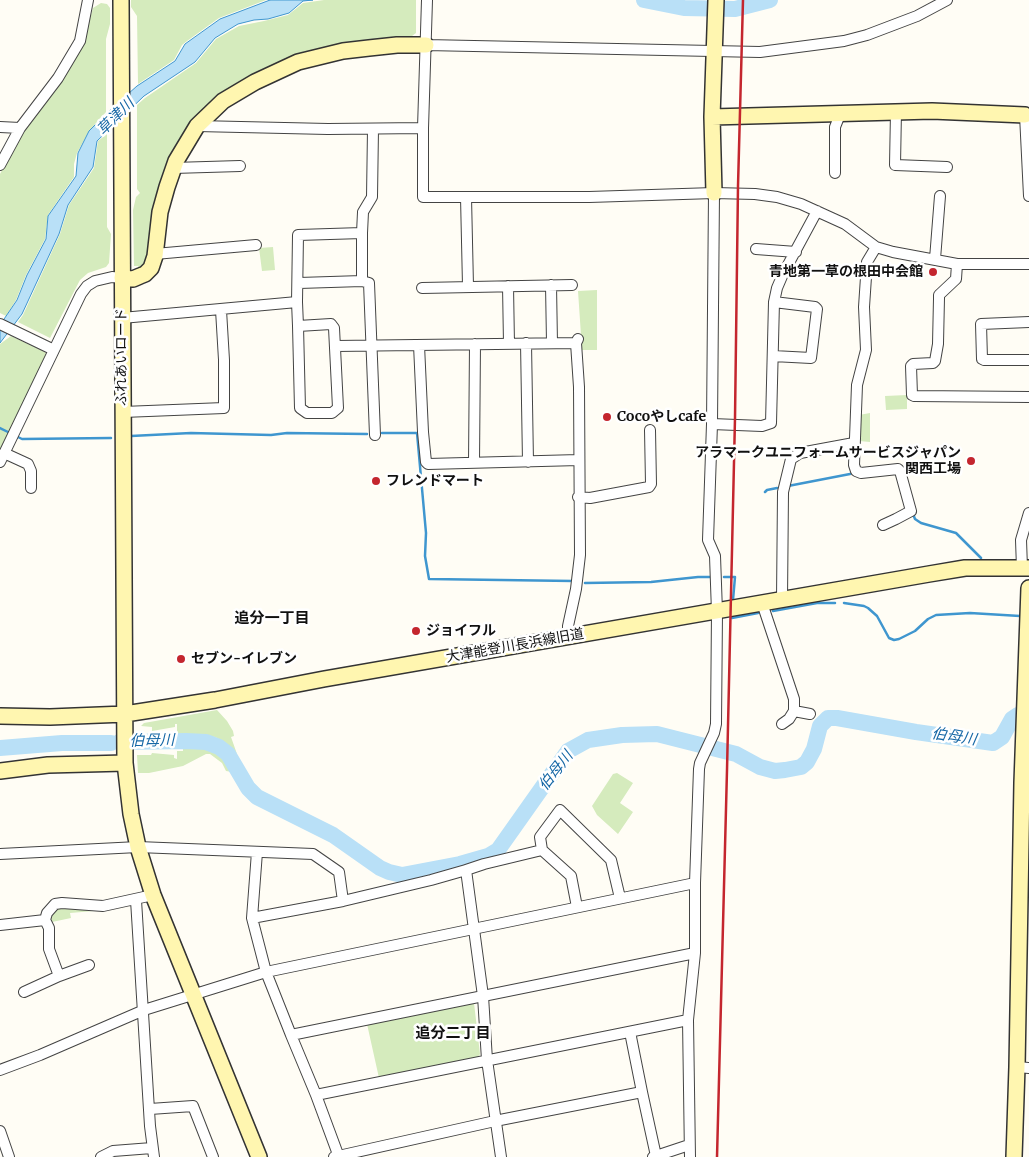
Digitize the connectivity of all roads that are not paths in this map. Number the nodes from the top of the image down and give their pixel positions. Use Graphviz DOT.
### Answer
graph roads {
  1 [pos="88,0"];
  2 [pos="121,0"];
  3 [pos="427,0"];
  4 [pos="716,0"];
  5 [pos="946,0"];
  6 [pos="426,38"];
  7 [pos="716,47"];
  8 [pos="896,111"];
  9 [pos="841,112"];
  10 [pos="1027,115"];
  11 [pos="712,116"];
  12 [pos="198,126"];
  13 [pos="0,127"];
  14 [pos="20,128"];
  15 [pos="423,128"];
  16 [pos="373,129"];
  17 [pos="0,165"];
  18 [pos="240,166"];
  19 [pos="946,167"];
  20 [pos="173,168"];
  21 [pos="1028,171"];
  22 [pos="835,173"];
  23 [pos="714,193"];
  24 [pos="940,196"];
  25 [pos="1029,196"];
  26 [pos="466,197"];
  27 [pos="817,211"];
  28 [pos="362,232"];
  29 [pos="256,245"];
  30 [pos="876,247"];
  31 [pos="756,249"];
  32 [pos="796,252"];
  33 [pos="155,254"];
  34 [pos="935,259"];
  35 [pos="958,264"];
  36 [pos="1029,264"];
  37 [pos="122,278"];
  38 [pos="362,281"];
  39 [pos="298,283"];
  40 [pos="551,285"];
  41 [pos="572,285"];
  42 [pos="468,286"];
  43 [pos="508,286"];
  44 [pos="422,288"];
  45 [pos="297,302"];
  46 [pos="774,302"];
  47 [pos="221,310"];
  48 [pos="122,318"];
  49 [pos="1029,322"];
  50 [pos="0,324"];
  51 [pos="298,326"];
  52 [pos="526,343"];
  53 [pos="552,343"];
  54 [pos="475,344"];
  55 [pos="509,344"];
  56 [pos="419,345"];
  57 [pos="336,346"];
  58 [pos="373,346"];
  59 [pos="54,350"];
  60 [pos="773,356"];
  61 [pos="1029,360"];
  62 [pos="1029,397"];
  63 [pos="123,412"];
  64 [pos="712,424"];
  65 [pos="650,430"];
  66 [pos="375,435"];
  67 [pos="854,442"];
  68 [pos="2,457"];
  69 [pos="579,460"];
  70 [pos="528,462"];
  71 [pos="474,463"];
  72 [pos="31,488"];
  73 [pos="578,497"];
  74 [pos="1029,513"];
  75 [pos="883,525"];
  76 [pos="1025,568"];
  77 [pos="1029,588"];
  78 [pos="782,599"];
  79 [pos="762,603"];
  80 [pos="717,612"];
  81 [pos="568,636"];
  82 [pos="794,711"];
  83 [pos="125,714"];
  84 [pos="810,714"];
  85 [pos="0,716"];
  86 [pos="782,724"];
  87 [pos="125,759"];
  88 [pos="0,771"];
  89 [pos="1025,812"];
  90 [pos="138,847"];
  91 [pos="542,850"];
  92 [pos="257,852"];
  93 [pos="0,854"];
  94 [pos="466,870"];
  95 [pos="695,883"];
  96 [pos="153,895"];
  97 [pos="620,898"];
  98 [pos="136,900"];
  99 [pos="343,901"];
  100 [pos="577,907"];
  101 [pos="252,918"];
  102 [pos="45,920"];
  103 [pos="0,925"];
  104 [pos="473,929"];
  105 [pos="695,953"];
  106 [pos="89,965"];
  107 [pos="266,972"];
  108 [pos="59,976"];
  109 [pos="24,992"];
  110 [pos="192,996"];
  111 [pos="483,996"];
  112 [pos="144,1010"];
  113 [pos="688,1020"];
  114 [pos="630,1032"];
  115 [pos="291,1035"];
  116 [pos="487,1060"];
  117 [pos="1023,1068"];
  118 [pos="0,1070"];
  119 [pos="642,1092"];
  120 [pos="316,1095"];
  121 [pos="150,1109"];
  122 [pos="495,1121"];
  123 [pos="0,1131"];
  124 [pos="690,1144"];
  125 [pos="153,1152"];
  126 [pos="8,1156"];
  127 [pos="337,1156"];
  128 [pos="654,1156"];
  129 [pos="101,1157"];
  130 [pos="213,1157"];
  131 [pos="259,1157"];
  132 [pos="501,1157"];
  133 [pos="690,1157"];
  134 [pos="1014,1157"];
  1 -- 14 [label="street"];
  2 -- 37 [label="street, ふれあいロード"];
  3 -- 6 [label="street"];
  4 -- 7 [label="street"];
  5 -- 7 [label="street"];
  6 -- 7 [label="street"];
  6 -- 12 [label="street"];
  6 -- 15 [label="street"];
  7 -- 11 [label="street"];
  8 -- 9 [label="street"];
  8 -- 10 [label="street"];
  8 -- 19 [label="street"];
  9 -- 11 [label="street"];
  9 -- 22 [label="street"];
  10 -- 21 [label="street"];
  11 -- 23 [label="street"];
  12 -- 16 [label="street"];
  12 -- 20 [label="street"];
  13 -- 14 [label="street"];
  14 -- 17 [label="street"];
  15 -- 16 [label="street"];
  15 -- 26 [label="street"];
  16 -- 28 [label="street"];
  18 -- 20 [label="street"];
  20 -- 33 [label="street"];
  21 -- 25 [label="street"];
  23 -- 26 [label="street"];
  23 -- 27 [label="street"];
  23 -- 64 [label="street"];
  24 -- 34 [label="street"];
  26 -- 42 [label="street"];
  27 -- 30 [label="street"];
  27 -- 32 [label="street"];
  28 -- 38 [label="street"];
  28 -- 39 [label="street"];
  29 -- 33 [label="street"];
  30 -- 34 [label="street"];
  30 -- 67 [label="street"];
  31 -- 32 [label="street"];
  32 -- 46 [label="street"];
  33 -- 37 [label="street"];
  34 -- 35 [label="street"];
  35 -- 36 [label="street"];
  35 -- 62 [label="street"];
  37 -- 48 [label="street, ふれあいロード"];
  37 -- 59 [label="street"];
  38 -- 39 [label="street"];
  38 -- 58 [label="street"];
  39 -- 45 [label="street"];
  40 -- 41 [label="street"];
  40 -- 43 [label="street"];
  40 -- 53 [label="street"];
  42 -- 43 [label="street"];
  42 -- 44 [label="street"];
  43 -- 55 [label="street"];
  45 -- 47 [label="street"];
  45 -- 51 [label="street"];
  46 -- 60 [label="street"];
  46 -- 60 [label="street"];
  47 -- 48 [label="street"];
  47 -- 63 [label="street"];
  48 -- 63 [label="street, ふれあいロード"];
  49 -- 61 [label="street"];
  50 -- 59 [label="street"];
  51 -- 57 [label="street"];
  51 -- 57 [label="street"];
  52 -- 53 [label="street"];
  52 -- 55 [label="street"];
  52 -- 70 [label="street"];
  53 -- 69 [label="street"];
  54 -- 55 [label="street"];
  54 -- 56 [label="street"];
  54 -- 71 [label="street"];
  56 -- 58 [label="street"];
  56 -- 71 [label="street"];
  57 -- 58 [label="street"];
  58 -- 66 [label="street"];
  59 -- 68 [label="street"];
  60 -- 64 [label="street"];
  63 -- 83 [label="street, ふれあいロード"];
  64 -- 80 [label="street"];
  65 -- 73 [label="street"];
  67 -- 75 [label="street"];
  67 -- 78 [label="street"];
  68 -- 72 [label="street"];
  69 -- 70 [label="street"];
  69 -- 73 [label="street"];
  70 -- 71 [label="street"];
  73 -- 81 [label="street"];
  74 -- 76 [label="street"];
  76 -- 78 [label="street, 大津能登川長浜線旧道"];
  77 -- 89 [label="street"];
  78 -- 79 [label="street, 大津能登川長浜線旧道"];
  79 -- 80 [label="street, 大津能登川長浜線旧道"];
  79 -- 82 [label="street"];
  80 -- 81 [label="street, 大津能登川長浜線旧道"];
  80 -- 95 [label="street"];
  81 -- 83 [label="street, 大津能登川長浜線旧道"];
  82 -- 84 [label="street"];
  82 -- 86 [label="street"];
  83 -- 85 [label="street, 大津能登川長浜線旧道"];
  83 -- 87 [label="street, ふれあいロード"];
  87 -- 88 [label="street"];
  87 -- 90 [label="street, ふれあいロード"];
  89 -- 117 [label="street"];
  90 -- 92 [label="street"];
  90 -- 93 [label="street"];
  90 -- 96 [label="street, ふれあいロード"];
  91 -- 94 [label="street"];
  91 -- 97 [label="street"];
  91 -- 100 [label="street"];
  92 -- 99 [label="street"];
  92 -- 101 [label="street"];
  94 -- 99 [label="street"];
  94 -- 104 [label="street"];
  95 -- 97 [label="street"];
  95 -- 105 [label="street"];
  96 -- 98 [label="street"];
  96 -- 110 [label="street, ふれあいロード"];
  97 -- 100 [label="street"];
  98 -- 102 [label="street"];
  98 -- 112 [label="street"];
  99 -- 101 [label="street"];
  100 -- 104 [label="street"];
  101 -- 107 [label="street"];
  102 -- 103 [label="street"];
  102 -- 108 [label="street"];
  104 -- 107 [label="street"];
  104 -- 111 [label="street"];
  105 -- 111 [label="street"];
  105 -- 113 [label="street"];
  106 -- 108 [label="street"];
  107 -- 110 [label="street"];
  107 -- 115 [label="street"];
  108 -- 109 [label="street"];
  110 -- 112 [label="street"];
  110 -- 131 [label="street, ふれあいロード"];
  111 -- 115 [label="street"];
  111 -- 116 [label="street"];
  112 -- 118 [label="street"];
  112 -- 121 [label="street"];
  113 -- 114 [label="street"];
  113 -- 124 [label="street"];
  114 -- 116 [label="street"];
  114 -- 119 [label="street"];
  115 -- 120 [label="street"];
  116 -- 120 [label="street"];
  116 -- 122 [label="street"];
  117 -- 134 [label="street"];
  119 -- 122 [label="street"];
  119 -- 128 [label="street"];
  120 -- 127 [label="street"];
  121 -- 125 [label="street"];
  121 -- 130 [label="street"];
  122 -- 127 [label="street"];
  122 -- 132 [label="street"];
  123 -- 126 [label="street"];
  124 -- 128 [label="street"];
  124 -- 133 [label="street"];
  125 -- 129 [label="street"];
}
